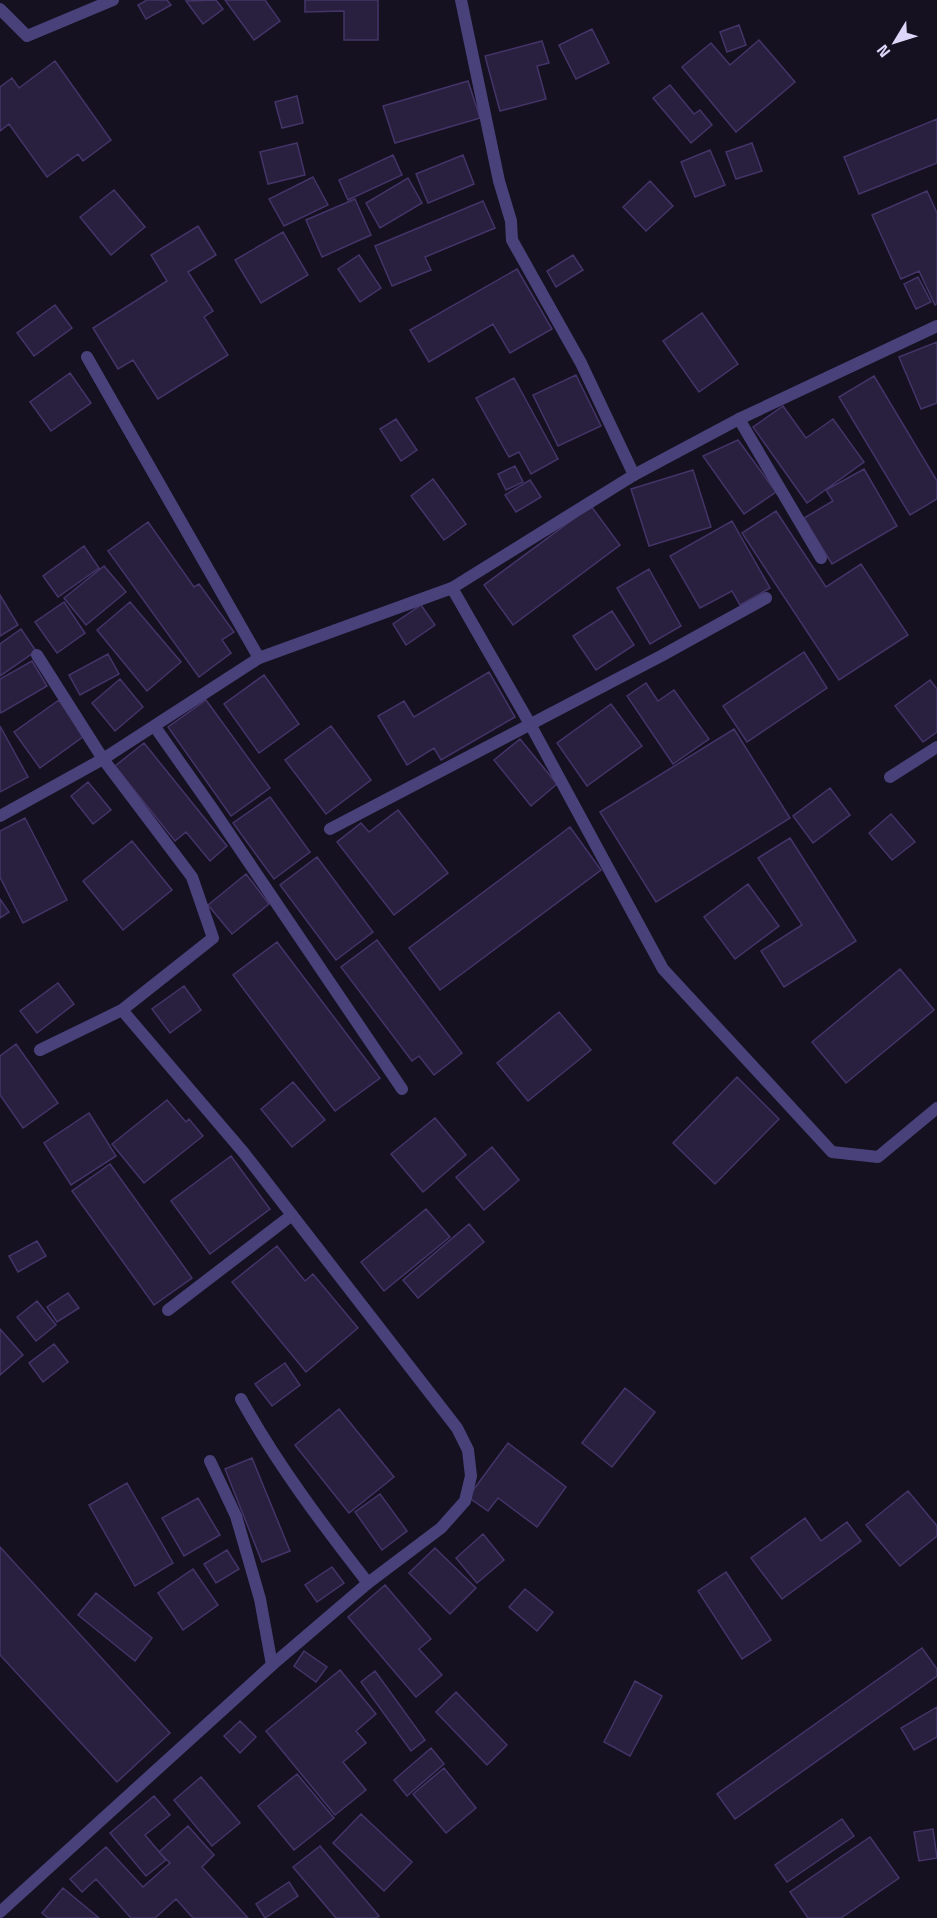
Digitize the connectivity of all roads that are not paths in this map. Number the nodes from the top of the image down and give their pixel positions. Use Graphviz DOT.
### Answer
graph roads {
  1 [pos="113,0"];
  2 [pos="461,0"];
  3 [pos="0,9"];
  4 [pos="937,326"];
  5 [pos="87,357"];
  6 [pos="739,419"];
  7 [pos="633,475"];
  8 [pos="821,558"];
  9 [pos="452,588"];
  10 [pos="766,598"];
  11 [pos="37,655"];
  12 [pos="259,658"];
  13 [pos="530,724"];
  14 [pos="154,727"];
  15 [pos="937,747"];
  16 [pos="103,759"];
  17 [pos="890,777"];
  18 [pos="0,816"];
  19 [pos="330,829"];
  20 [pos="122,1010"];
  21 [pos="40,1050"];
  22 [pos="402,1089"];
  23 [pos="937,1108"];
  24 [pos="292,1215"];
  25 [pos="168,1310"];
  26 [pos="241,1399"];
  27 [pos="210,1461"];
  28 [pos="368,1583"];
  29 [pos="272,1665"];
  30 [pos="0,1912"];
  1 -- 3 [label="street"];
  2 -- 7 [label="street"];
  4 -- 6 [label="street"];
  5 -- 12 [label="street"];
  6 -- 7 [label="street"];
  6 -- 8 [label="street"];
  7 -- 9 [label="street"];
  9 -- 12 [label="street"];
  9 -- 13 [label="street"];
  10 -- 13 [label="street"];
  11 -- 16 [label="street"];
  12 -- 14 [label="street"];
  13 -- 19 [label="street"];
  13 -- 23 [label="street"];
  14 -- 16 [label="street"];
  14 -- 22 [label="street"];
  15 -- 17 [label="street"];
  16 -- 18 [label="street"];
  16 -- 20 [label="street"];
  20 -- 21 [label="street"];
  20 -- 24 [label="street"];
  24 -- 25 [label="street"];
  24 -- 28 [label="street"];
  26 -- 28 [label="street"];
  27 -- 29 [label="street"];
  28 -- 29 [label="street"];
  29 -- 30 [label="street"];
}
